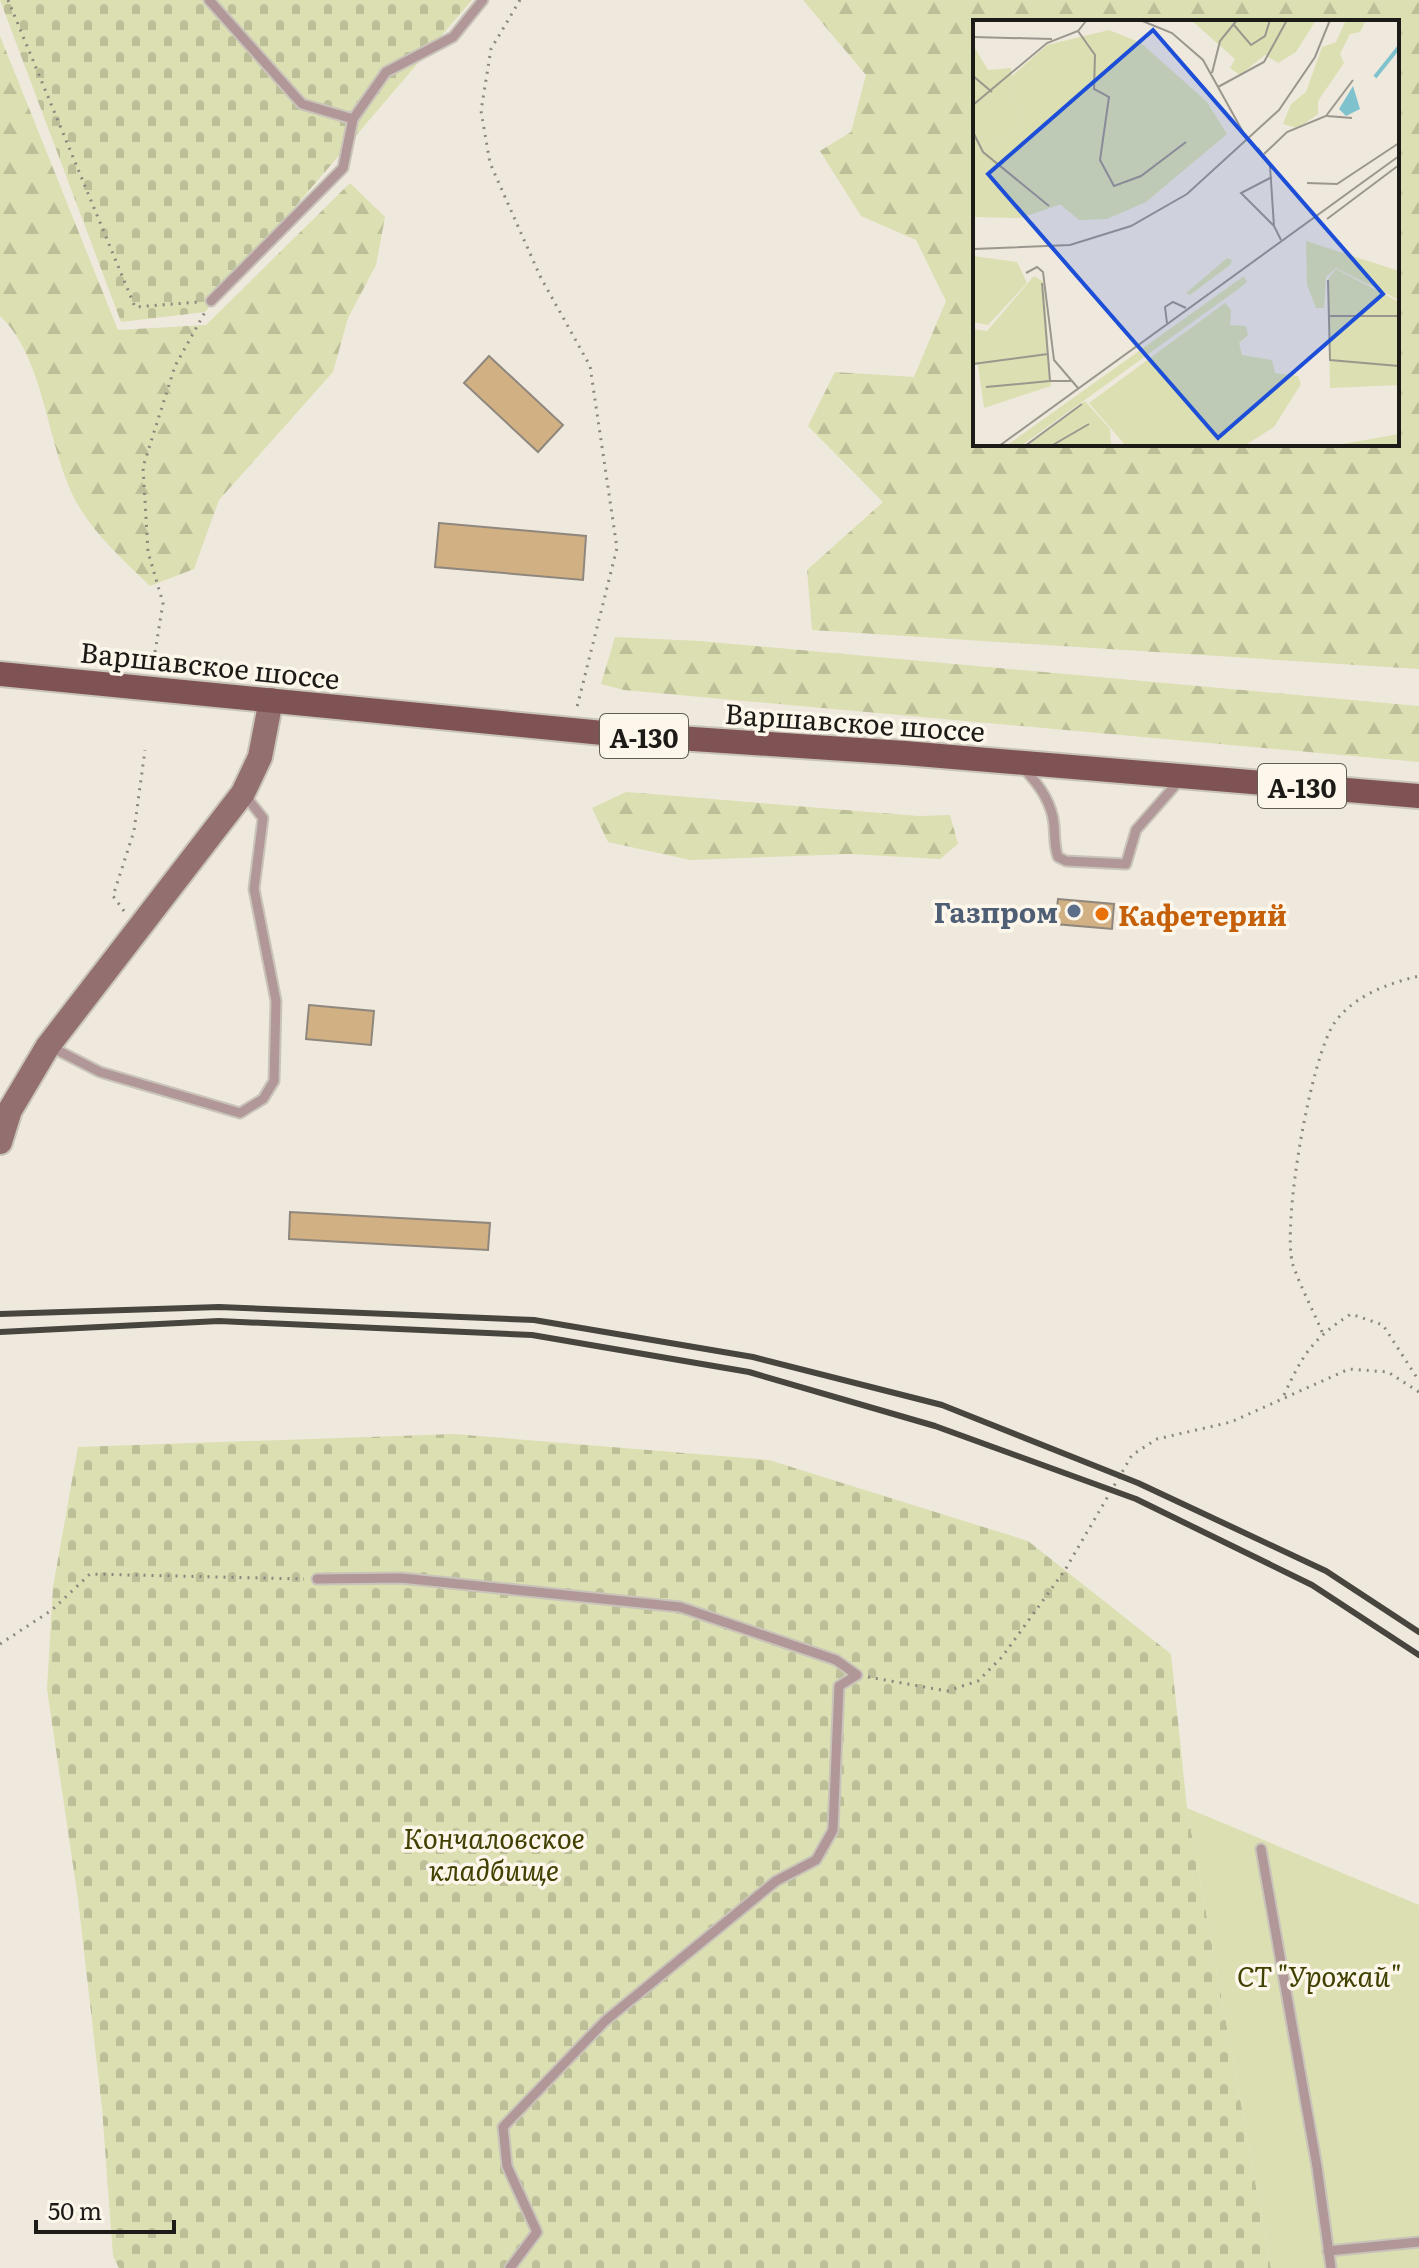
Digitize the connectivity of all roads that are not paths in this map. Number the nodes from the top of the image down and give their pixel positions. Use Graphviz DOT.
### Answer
graph roads {
  1 [pos="209,0"];
  2 [pos="483,0"];
  3 [pos="353,119"];
  4 [pos="211,301"];
  5 [pos="0,674"];
  6 [pos="271,700"];
  7 [pos="1017,763"];
  8 [pos="1184,777"];
  9 [pos="243,793"];
  10 [pos="1419,796"];
  11 [pos="48,1046"];
  12 [pos="0,1142"];
  13 [pos="317,1579"];
  14 [pos="1261,1849"];
  15 [pos="1419,2242"];
  16 [pos="1328,2251"];
  17 [pos="510,2268"];
  18 [pos="1331,2268"];
  1 -- 3 [label="lane"];
  2 -- 3 [label="lane"];
  3 -- 4 [label="lane"];
  5 -- 6 [label="main road, Варшавское шоссе / А-130"];
  6 -- 7 [label="main road, Варшавское шоссе / А-130"];
  6 -- 9 [label="street"];
  7 -- 8 [label="main road, Варшавское шоссе / А-130"];
  7 -- 8 [label="lane"];
  8 -- 10 [label="main road, Варшавское шоссе / А-130"];
  9 -- 11 [label="street"];
  9 -- 11 [label="lane"];
  11 -- 12 [label="street"];
  13 -- 17 [label="lane"];
  14 -- 16 [label="lane"];
  15 -- 16 [label="lane"];
  16 -- 18 [label="lane"];
}
